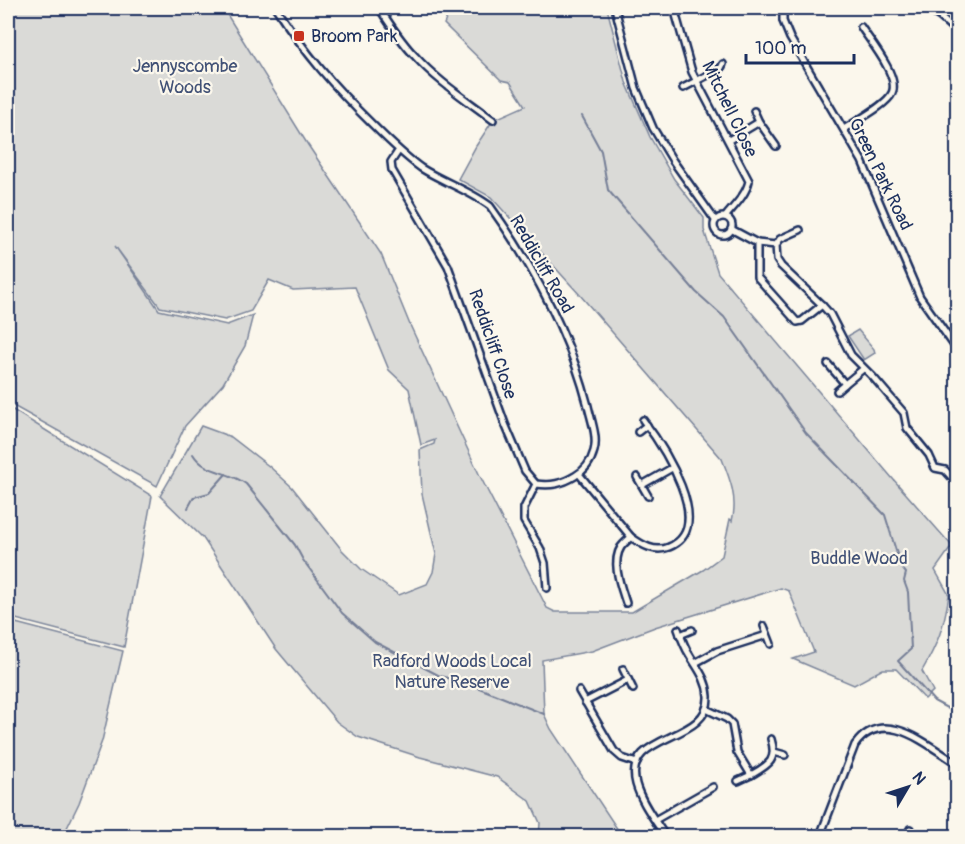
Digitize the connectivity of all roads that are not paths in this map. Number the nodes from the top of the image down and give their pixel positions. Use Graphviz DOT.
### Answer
graph roads {
  1 [pos="276,8"];
  2 [pos="379,8"];
  3 [pos="615,8"];
  4 [pos="674,8"];
  5 [pos="783,8"];
  6 [pos="926,8"];
  7 [pos="861,27"];
  8 [pos="875,33"];
  9 [pos="957,33"];
  10 [pos="868,38"];
  11 [pos="723,64"];
  12 [pos="697,81"];
  13 [pos="684,88"];
  14 [pos="754,111"];
  15 [pos="483,112"];
  16 [pos="479,118"];
  17 [pos="493,120"];
  18 [pos="759,122"];
  19 [pos="844,129"];
  20 [pos="729,140"];
  21 [pos="776,146"];
  22 [pos="399,150"];
  23 [pos="726,216"];
  24 [pos="715,220"];
  25 [pos="732,229"];
  26 [pos="800,230"];
  27 [pos="757,243"];
  28 [pos="776,245"];
  29 [pos="822,305"];
  30 [pos="957,351"];
  31 [pos="828,364"];
  32 [pos="863,369"];
  33 [pos="845,384"];
  34 [pos="837,391"];
  35 [pos="638,432"];
  36 [pos="672,468"];
  37 [pos="579,474"];
  38 [pos="638,477"];
  39 [pos="536,484"];
  40 [pos="957,484"];
  41 [pos="642,485"];
  42 [pos="648,496"];
  43 [pos="631,537"];
  44 [pos="630,586"];
  45 [pos="547,588"];
  46 [pos="622,590"];
  47 [pos="957,602"];
  48 [pos="626,603"];
  49 [pos="957,611"];
  50 [pos="764,626"];
  51 [pos="678,628"];
  52 [pos="692,630"];
  53 [pos="680,635"];
  54 [pos="767,635"];
  55 [pos="771,644"];
  56 [pos="695,663"];
  57 [pos="623,669"];
  58 [pos="628,680"];
  59 [pos="633,689"];
  60 [pos="579,692"];
  61 [pos="585,702"];
  62 [pos="706,710"];
  63 [pos="771,739"];
  64 [pos="774,752"];
  65 [pos="785,755"];
  66 [pos="637,763"];
  67 [pos="957,764"];
  68 [pos="750,775"];
  69 [pos="738,782"];
  70 [pos="713,788"];
  71 [pos="707,791"];
  72 [pos="711,798"];
  73 [pos="655,820"];
  74 [pos="910,829"];
  75 [pos="665,837"];
  76 [pos="820,837"];
  77 [pos="907,837"];
  1 -- 22 [label="street, Reddicliff Road"];
  2 -- 15 [label="street"];
  3 -- 24 [label="street"];
  4 -- 12 [label="street, Mitchell Close"];
  5 -- 19 [label="street, Green Park Road"];
  6 -- 9 [label="street"];
  7 -- 10 [label="street"];
  8 -- 10 [label="street"];
  10 -- 19 [label="street"];
  11 -- 12 [label="street"];
  12 -- 13 [label="street"];
  12 -- 20 [label="street, Mitchell Close"];
  14 -- 18 [label="street"];
  15 -- 16 [label="street"];
  15 -- 17 [label="street"];
  18 -- 20 [label="street"];
  18 -- 21 [label="street"];
  19 -- 30 [label="street, Green Park Road"];
  20 -- 23 [label="street, Mitchell Close"];
  22 -- 37 [label="street, Reddicliff Road"];
  22 -- 39 [label="street, Reddicliff Close"];
  23 -- 24 [label="street"];
  23 -- 25 [label="street"];
  24 -- 25 [label="street"];
  25 -- 27 [label="street"];
  26 -- 28 [label="street"];
  27 -- 28 [label="street"];
  27 -- 29 [label="street"];
  28 -- 29 [label="street"];
  29 -- 32 [label="street"];
  31 -- 33 [label="street"];
  32 -- 33 [label="street"];
  32 -- 40 [label="street"];
  33 -- 34 [label="street"];
  35 -- 36 [label="street"];
  36 -- 41 [label="street"];
  36 -- 43 [label="street"];
  37 -- 39 [label="street"];
  37 -- 43 [label="street"];
  38 -- 41 [label="street"];
  39 -- 45 [label="street"];
  41 -- 42 [label="street"];
  43 -- 46 [label="street"];
  44 -- 46 [label="street"];
  46 -- 48 [label="street"];
  47 -- 49 [label="street"];
  50 -- 54 [label="street"];
  51 -- 53 [label="street"];
  52 -- 53 [label="street"];
  53 -- 56 [label="street"];
  54 -- 55 [label="street"];
  54 -- 56 [label="street"];
  56 -- 62 [label="street"];
  57 -- 58 [label="street"];
  58 -- 59 [label="street"];
  58 -- 61 [label="street"];
  60 -- 61 [label="street"];
  61 -- 66 [label="street"];
  62 -- 66 [label="street"];
  62 -- 68 [label="street"];
  63 -- 64 [label="street"];
  64 -- 65 [label="street"];
  64 -- 68 [label="street"];
  66 -- 73 [label="street"];
  67 -- 76 [label="street"];
  68 -- 69 [label="street"];
  70 -- 71 [label="street"];
  71 -- 72 [label="street"];
  71 -- 73 [label="street"];
  73 -- 75 [label="street"];
  74 -- 77 [label="street"];
}
